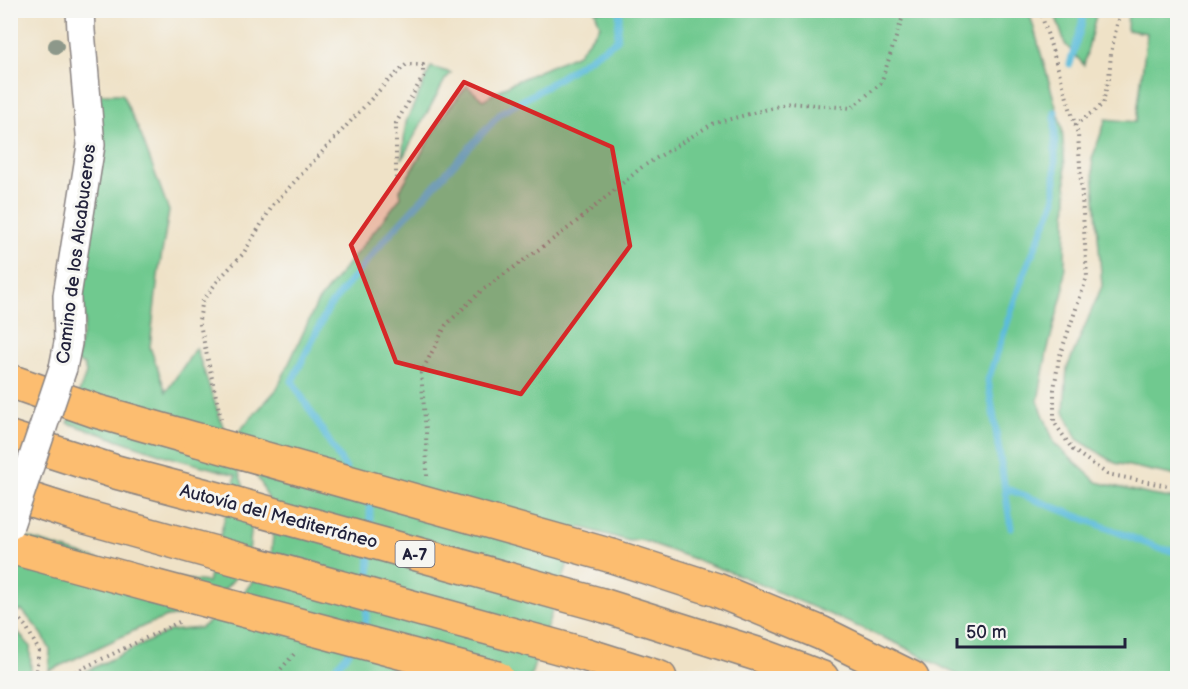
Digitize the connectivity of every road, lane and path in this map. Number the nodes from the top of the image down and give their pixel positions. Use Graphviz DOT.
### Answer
graph roads {
  1 [pos="80,10"];
  2 [pos="905,10"];
  3 [pos="1040,10"];
  4 [pos="1120,10"];
  5 [pos="1075,125"];
  6 [pos="396,181"];
  7 [pos="10,381"];
  8 [pos="210,433"];
  9 [pos="10,438"];
  10 [pos="427,477"];
  11 [pos="1178,488"];
  12 [pos="10,493"];
  13 [pos="10,525"];
  14 [pos="10,547"];
  15 [pos="10,621"];
  16 [pos="187,622"];
  17 [pos="300,647"];
  18 [pos="73,673"];
  19 [pos="36,678"];
  20 [pos="58,678"];
  21 [pos="92,678"];
  22 [pos="273,678"];
  23 [pos="497,678"];
  24 [pos="660,678"];
  25 [pos="822,678"];
  26 [pos="912,678"];
  1 -- 13 [label="street, Camino de los Alcabuceros, bridge"];
  2 -- 10 [label="path"];
  3 -- 5 [label="path"];
  4 -- 5 [label="path"];
  5 -- 11 [label="path"];
  6 -- 8 [label="path"];
  7 -- 8 [label="highway"];
  8 -- 26 [label="highway, bridge"];
  9 -- 25 [label="highway, Autovía del Mediterráneo / A-7, bridge"];
  12 -- 24 [label="highway, bridge"];
  14 -- 23 [label="highway, bridge"];
  15 -- 19 [label="path"];
  16 -- 18 [label="path"];
  17 -- 22 [label="path"];
  18 -- 20 [label="path"];
  18 -- 21 [label="path"];
}
